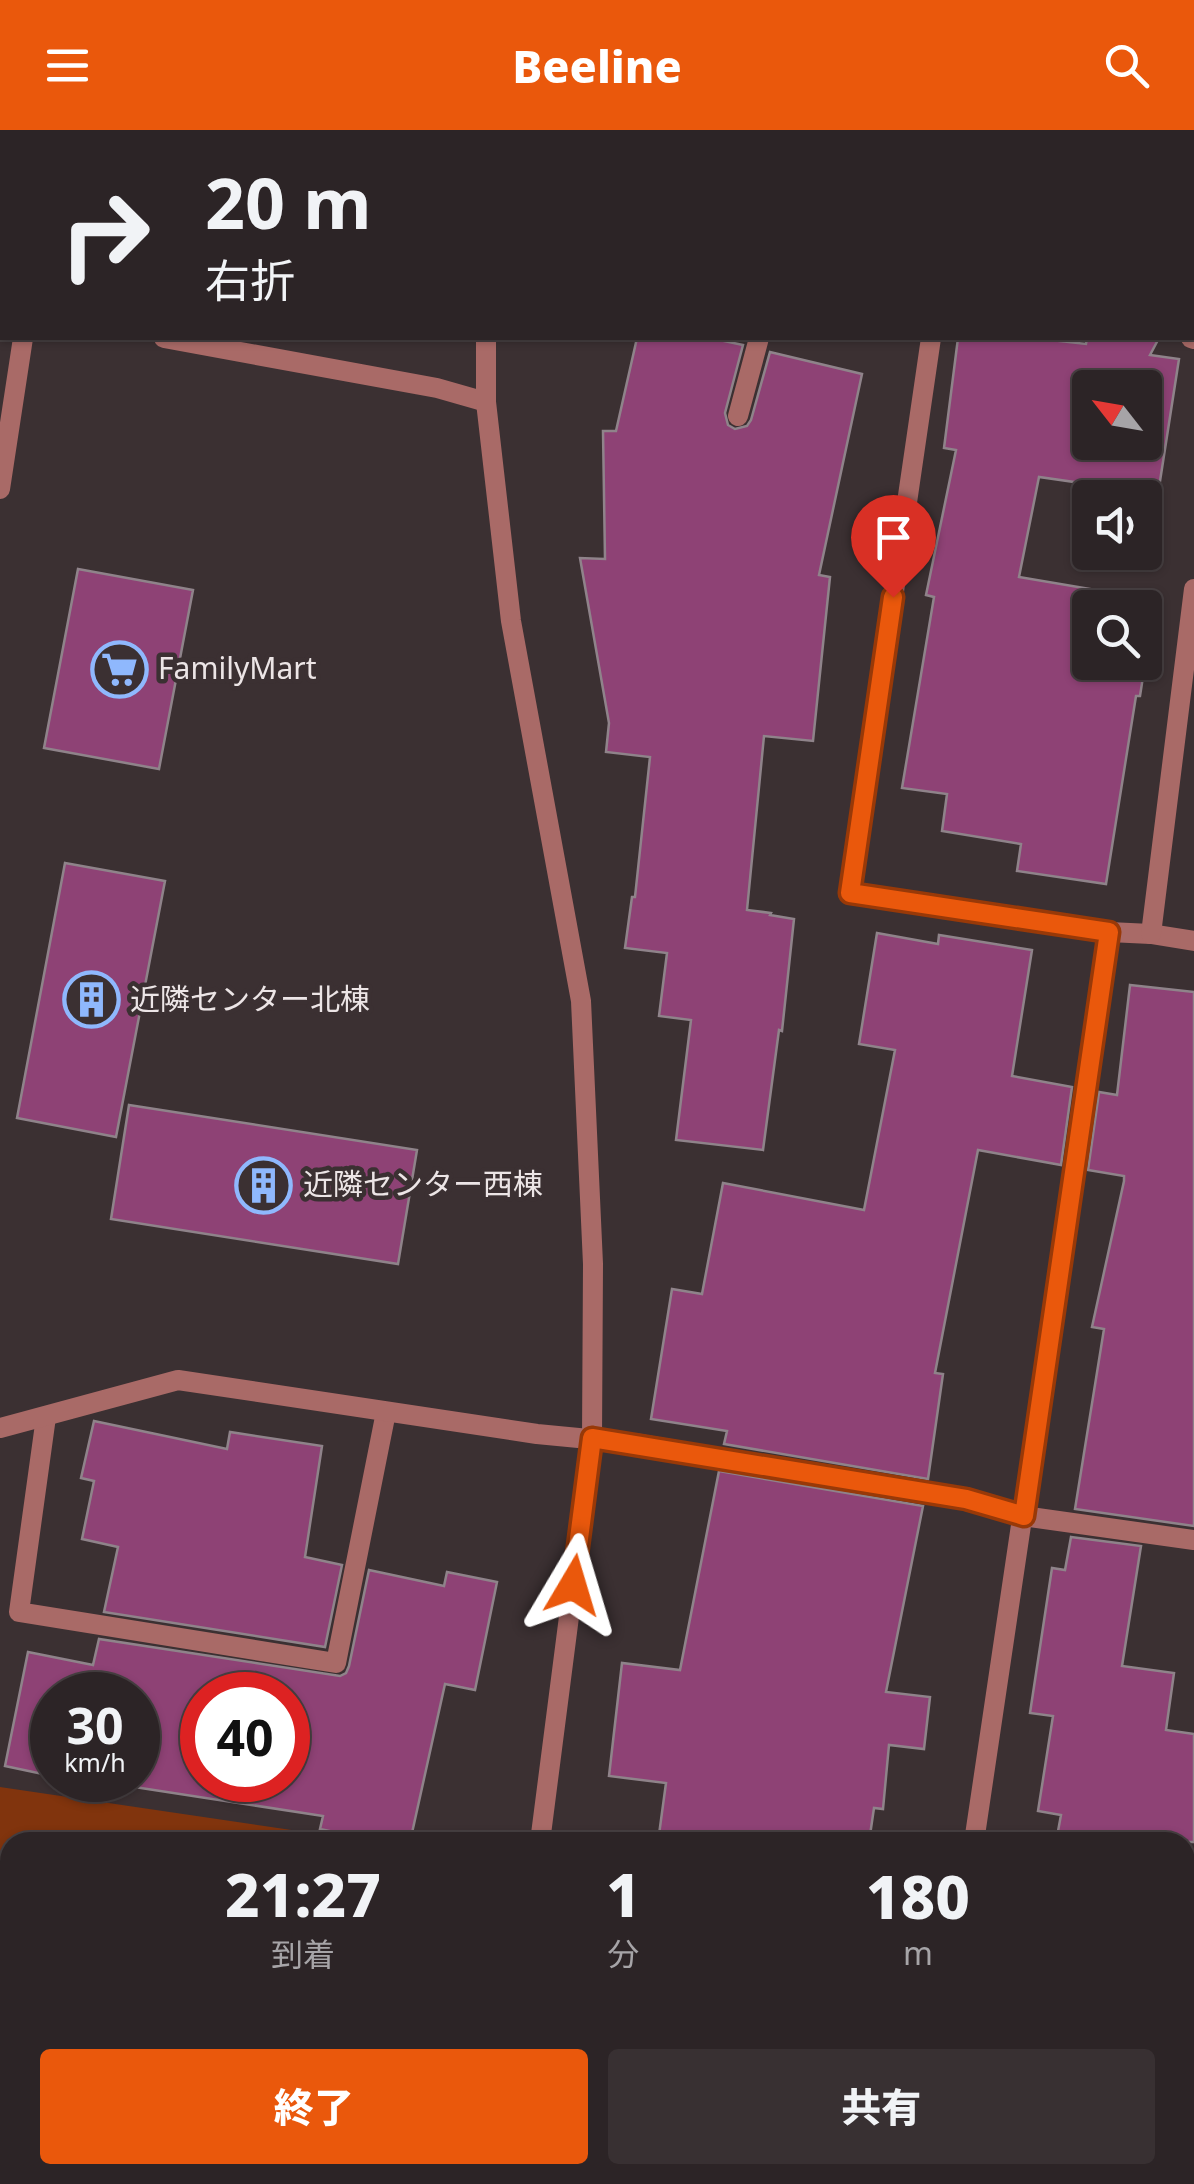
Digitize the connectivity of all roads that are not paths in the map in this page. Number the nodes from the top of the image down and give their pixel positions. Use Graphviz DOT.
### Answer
graph roads {
  1 [pos="24,340"];
  2 [pos="175,340"];
  3 [pos="486,340"];
  4 [pos="758,340"];
  5 [pos="931,340"];
  6 [pos="486,402"];
  7 [pos="738,416"];
  8 [pos="0,489"];
  9 [pos="1194,589"];
  10 [pos="1109,932"];
  11 [pos="1150,934"];
  12 [pos="1194,941"];
  13 [pos="386,1412"];
  14 [pos="46,1417"];
  15 [pos="0,1428"];
  16 [pos="592,1438"];
  17 [pos="1024,1516"];
  18 [pos="1194,1540"];
  19 [pos="541,1832"];
  20 [pos="976,1832"];
  1 -- 8 [label="street"];
  2 -- 6 [label="street"];
  3 -- 6 [label="street"];
  4 -- 7 [label="street"];
  5 -- 10 [label="street"];
  6 -- 16 [label="street"];
  9 -- 11 [label="street"];
  10 -- 11 [label="street"];
  10 -- 17 [label="street"];
  11 -- 12 [label="street"];
  13 -- 14 [label="street"];
  13 -- 14 [label="street"];
  13 -- 16 [label="street"];
  14 -- 15 [label="street"];
  16 -- 17 [label="street"];
  16 -- 19 [label="street"];
  17 -- 18 [label="street"];
  17 -- 20 [label="street"];
}
